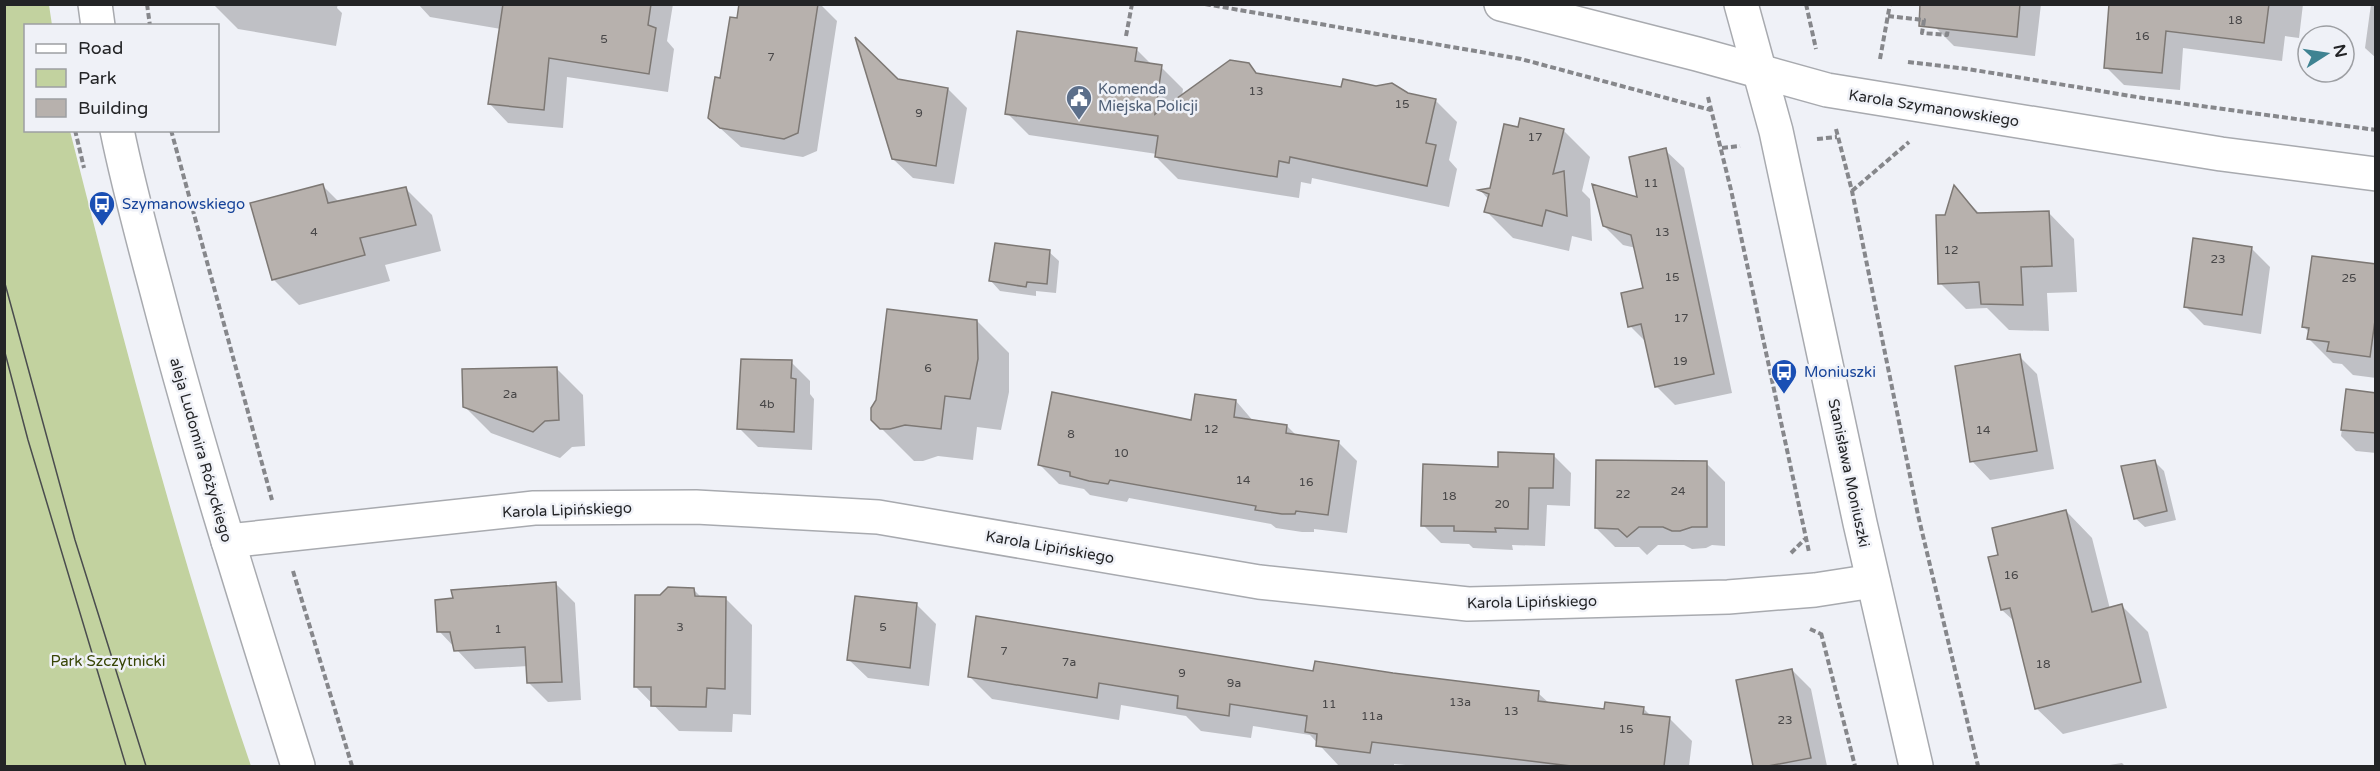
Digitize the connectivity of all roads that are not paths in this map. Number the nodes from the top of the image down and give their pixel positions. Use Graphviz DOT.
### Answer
graph roads {
  1 [pos="95,4"];
  2 [pos="1501,4"];
  3 [pos="1741,4"];
  4 [pos="98,24"];
  5 [pos="1759,71"];
  6 [pos="117,132"];
  7 [pos="2376,174"];
  8 [pos="228,541"];
  9 [pos="1872,581"];
  10 [pos="298,766"];
  11 [pos="1916,766"];
  1 -- 4 [label="street"];
  2 -- 5 [label="street, Karola Szymanowskiego"];
  3 -- 5 [label="street, Stanisława Moniuszki"];
  5 -- 7 [label="street, Karola Szymanowskiego"];
  5 -- 9 [label="street, Stanisława Moniuszki"];
  6 -- 8 [label="street, aleja Ludomira Różyckiego"];
  8 -- 9 [label="street, Karola Lipińskiego"];
  8 -- 10 [label="street, aleja Ludomira Różyckiego"];
  9 -- 11 [label="street, Stanisława Moniuszki"];
}
